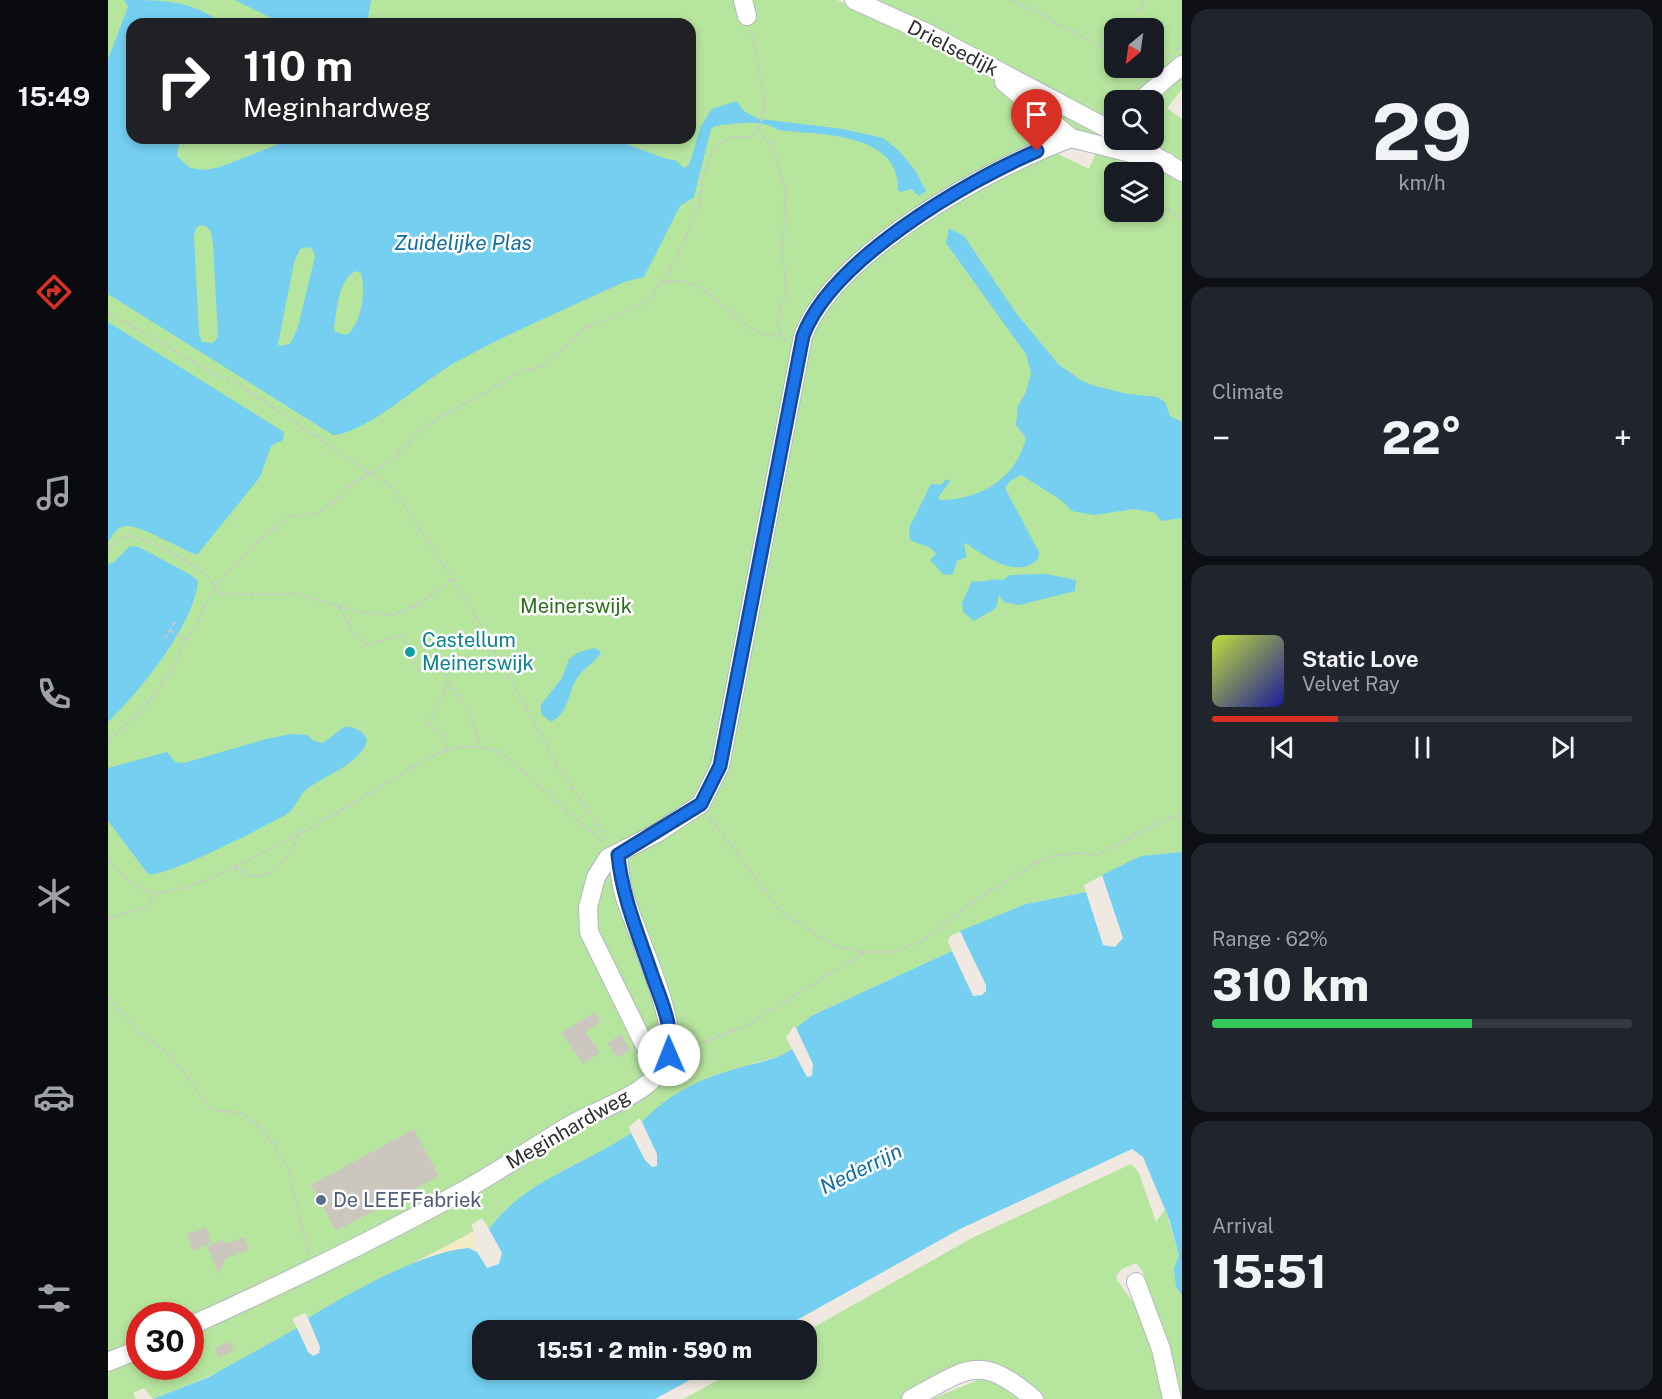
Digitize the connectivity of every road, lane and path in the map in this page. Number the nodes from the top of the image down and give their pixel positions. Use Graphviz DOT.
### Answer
graph roads {
  1 [pos="854,0"];
  2 [pos="1012,0"];
  3 [pos="1145,0"];
  4 [pos="745,8"];
  5 [pos="1137,12"];
  6 [pos="1182,46"];
  7 [pos="1104,47"];
  8 [pos="1164,58"];
  9 [pos="1182,65"];
  10 [pos="994,68"];
  11 [pos="1153,90"];
  12 [pos="1104,127"];
  13 [pos="759,129"];
  14 [pos="1071,138"];
  15 [pos="1145,150"];
  16 [pos="1175,167"];
  17 [pos="1164,204"];
  18 [pos="1182,219"];
  19 [pos="661,284"];
  20 [pos="108,312"];
  21 [pos="782,336"];
  22 [pos="799,359"];
  23 [pos="370,474"];
  24 [pos="108,549"];
  25 [pos="452,580"];
  26 [pos="213,588"];
  27 [pos="337,606"];
  28 [pos="176,620"];
  29 [pos="170,630"];
  30 [pos="165,639"];
  31 [pos="187,640"];
  32 [pos="442,667"];
  33 [pos="507,670"];
  34 [pos="448,682"];
  35 [pos="108,741"];
  36 [pos="481,747"];
  37 [pos="446,750"];
  38 [pos="701,804"];
  39 [pos="1182,814"];
  40 [pos="302,831"];
  41 [pos="618,855"];
  42 [pos="108,860"];
  43 [pos="232,867"];
  44 [pos="156,892"];
  45 [pos="108,919"];
  46 [pos="864,952"];
  47 [pos="108,997"];
  48 [pos="644,1044"];
  49 [pos="669,1055"];
  50 [pos="313,1269"];
  51 [pos="1136,1282"];
  52 [pos="204,1320"];
  53 [pos="126,1355"];
  54 [pos="108,1362"];
  55 [pos="911,1399"];
  56 [pos="1034,1399"];
  57 [pos="1172,1399"];
  1 -- 10 [label="street, Drielsedijk"];
  2 -- 7 [label="path"];
  3 -- 5 [label="path"];
  4 -- 13 [label="path"];
  6 -- 8 [label="path"];
  9 -- 11 [label="street"];
  10 -- 12 [label="street, Drielsedijk"];
  10 -- 14 [label="street"];
  13 -- 19 [label="path"];
  13 -- 21 [label="path"];
  14 -- 16 [label="street"];
  14 -- 22 [label="street"];
  15 -- 16 [label="street"];
  17 -- 18 [label="path"];
  19 -- 21 [label="path"];
  19 -- 23 [label="path"];
  20 -- 23 [label="path"];
  21 -- 22 [label="path"];
  22 -- 38 [label="street"];
  23 -- 25 [label="path"];
  23 -- 26 [label="path"];
  24 -- 26 [label="path"];
  25 -- 27 [label="path"];
  25 -- 33 [label="path"];
  26 -- 27 [label="path"];
  26 -- 31 [label="path"];
  27 -- 32 [label="path"];
  28 -- 29 [label="path"];
  29 -- 30 [label="path"];
  29 -- 31 [label="path"];
  31 -- 35 [label="path"];
  32 -- 33 [label="path"];
  32 -- 34 [label="path"];
  33 -- 41 [label="path"];
  34 -- 36 [label="path"];
  34 -- 37 [label="path"];
  36 -- 37 [label="path"];
  36 -- 41 [label="path"];
  37 -- 40 [label="path"];
  38 -- 41 [label="street"];
  38 -- 46 [label="path"];
  39 -- 46 [label="path"];
  40 -- 43 [label="path"];
  40 -- 43 [label="path"];
  41 -- 48 [label="street"];
  41 -- 49 [label="street"];
  42 -- 44 [label="path"];
  43 -- 44 [label="path"];
  44 -- 45 [label="path"];
  46 -- 49 [label="path"];
  47 -- 50 [label="path"];
  49 -- 50 [label="street, Meginhardweg"];
  50 -- 52 [label="street, Meginhardweg"];
  51 -- 57 [label="street"];
  53 -- 54 [label="street"];
  55 -- 56 [label="street"];
}
